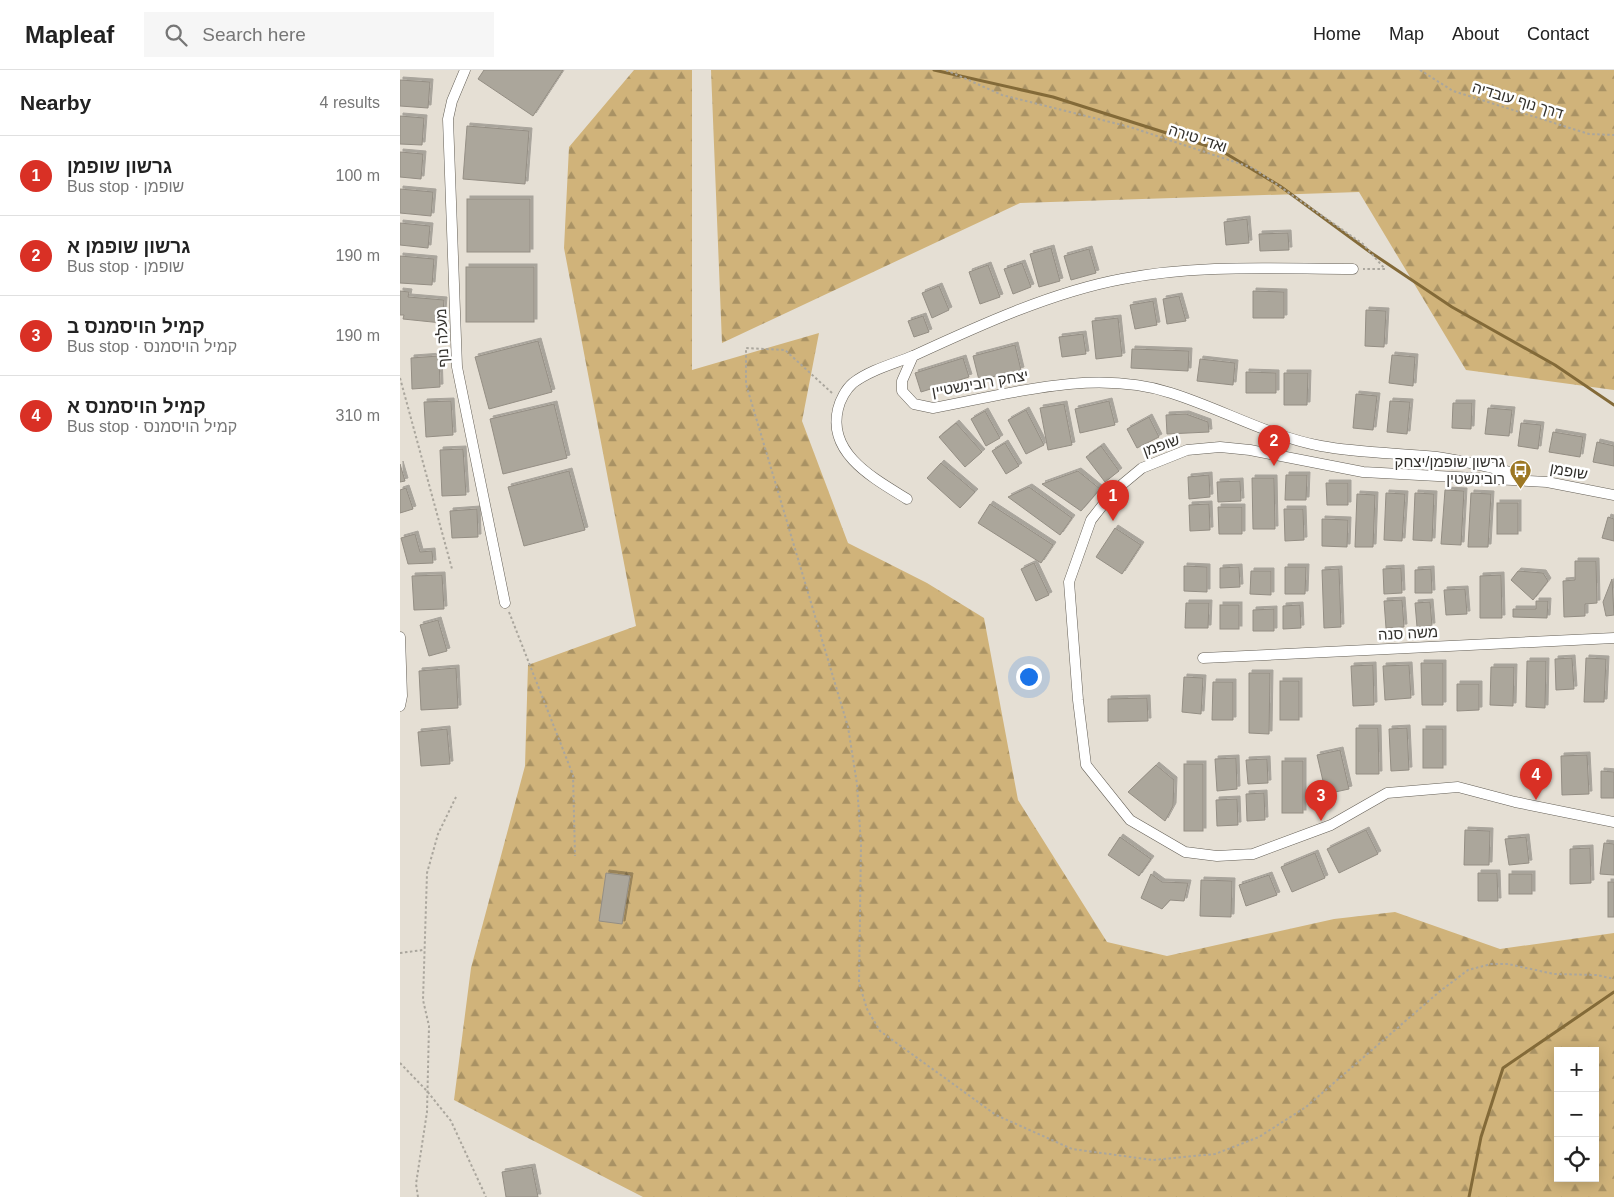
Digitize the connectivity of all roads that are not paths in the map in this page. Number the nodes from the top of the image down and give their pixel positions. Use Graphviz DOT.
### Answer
graph roads {
  1 [pos="465,70"];
  2 [pos="1353,270"];
  3 [pos="913,356"];
  4 [pos="1476,463"];
  5 [pos="1483,477"];
  6 [pos="1547,482"];
  7 [pos="1614,495"];
  8 [pos="907,498"];
  9 [pos="505,603"];
  10 [pos="400,637"];
  11 [pos="1614,638"];
  12 [pos="1203,658"];
  13 [pos="400,706"];
  14 [pos="1614,822"];
  1 -- 9 [label="street, מעלה נוף"];
  2 -- 3 [label="street"];
  3 -- 4 [label="street, יצחק רובינשטיין"];
  3 -- 8 [label="street"];
  4 -- 5 [label="street"];
  4 -- 6 [label="street, יצחק רובינשטיין"];
  5 -- 6 [label="street, שופמן"];
  5 -- 14 [label="street, שופמן"];
  6 -- 7 [label="street, שופמן"];
  10 -- 13 [label="street"];
  11 -- 12 [label="street, משה סנה"];
}
